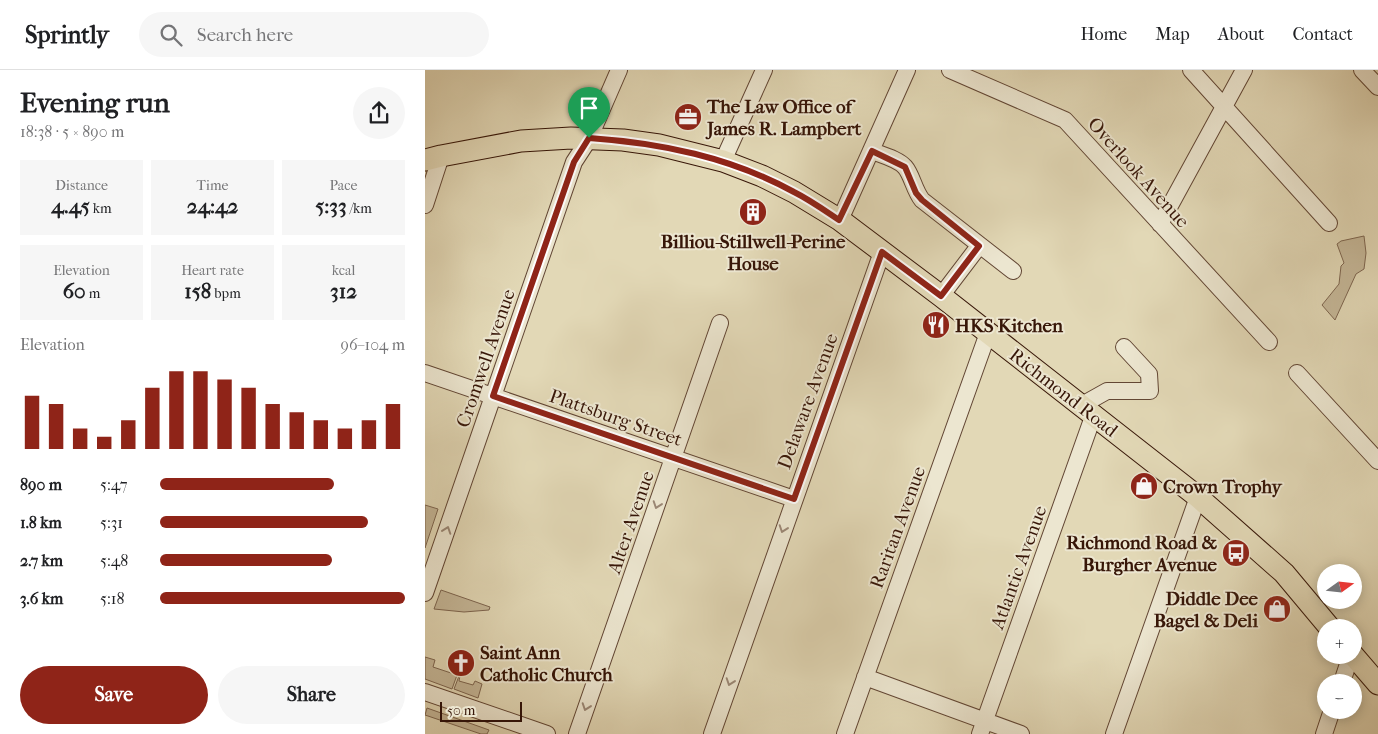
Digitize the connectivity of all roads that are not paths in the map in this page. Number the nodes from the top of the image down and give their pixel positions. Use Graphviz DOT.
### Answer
graph roads {
  1 [pos="619,70"];
  2 [pos="764,70"];
  3 [pos="907,70"];
  4 [pos="950,70"];
  5 [pos="1191,70"];
  6 [pos="1244,70"];
  7 [pos="1362,70"];
  8 [pos="1378,87"];
  9 [pos="1224,107"];
  10 [pos="589,138"];
  11 [pos="872,151"];
  12 [pos="433,158"];
  13 [pos="723,161"];
  14 [pos="425,205"];
  15 [pos="839,220"];
  16 [pos="1329,223"];
  17 [pos="1160,224"];
  18 [pos="979,246"];
  19 [pos="882,252"];
  20 [pos="1013,271"];
  21 [pos="941,296"];
  22 [pos="720,323"];
  23 [pos="988,334"];
  24 [pos="1269,342"];
  25 [pos="1124,347"];
  26 [pos="425,373"];
  27 [pos="1297,374"];
  28 [pos="493,396"];
  29 [pos="1088,410"];
  30 [pos="673,459"];
  31 [pos="1378,461"];
  32 [pos="1199,497"];
  33 [pos="794,499"];
  34 [pos="425,593"];
  35 [pos="1323,619"];
  36 [pos="1360,664"];
  37 [pos="865,678"];
  38 [pos="1378,684"];
  39 [pos="425,692"];
  40 [pos="1329,719"];
  41 [pos="982,728"];
  42 [pos="547,734"];
  43 [pos="577,734"];
  44 [pos="712,734"];
  45 [pos="845,734"];
  46 [pos="1021,734"];
  47 [pos="1114,734"];
  48 [pos="1324,734"];
  1 -- 10 [label="street, Cromwell Avenue"];
  2 -- 13 [label="street"];
  3 -- 11 [label="street"];
  4 -- 17 [label="street, Overlook Avenue"];
  5 -- 9 [label="street"];
  6 -- 9 [label="street"];
  7 -- 8 [label="street"];
  9 -- 16 [label="street"];
  9 -- 17 [label="street"];
  10 -- 12 [label="main road, Richmond Road"];
  10 -- 13 [label="main road, Richmond Road"];
  10 -- 28 [label="street, Cromwell Avenue"];
  11 -- 15 [label="street"];
  11 -- 18 [label="street"];
  12 -- 14 [label="street"];
  13 -- 15 [label="main road, Richmond Road"];
  15 -- 19 [label="main road, Richmond Road"];
  17 -- 24 [label="street, Overlook Avenue"];
  18 -- 20 [label="street"];
  18 -- 21 [label="street"];
  19 -- 21 [label="main road, Richmond Road"];
  19 -- 33 [label="street, Delaware Avenue"];
  21 -- 23 [label="main road, Richmond Road"];
  22 -- 30 [label="street, Alter Avenue"];
  23 -- 29 [label="main road, Richmond Road"];
  23 -- 37 [label="street, Raritan Avenue"];
  25 -- 29 [label="street"];
  26 -- 28 [label="street, Plattsburg Street"];
  27 -- 31 [label="street"];
  28 -- 30 [label="street, Plattsburg Street"];
  34 -- 28 [label="street, Cromwell Avenue, one-way"];
  29 -- 32 [label="main road, Richmond Road"];
  29 -- 41 [label="street, Atlantic Avenue"];
  30 -- 33 [label="street, Plattsburg Street"];
  30 -- 43 [label="street, Alter Avenue, one-way"];
  32 -- 35 [label="main road, Richmond Road"];
  32 -- 47 [label="street"];
  33 -- 44 [label="street, Delaware Avenue, one-way"];
  36 -- 38 [label="main road"];
  37 -- 41 [label="street"];
  37 -- 45 [label="street, Raritan Avenue"];
  39 -- 42 [label="street"];
  40 -- 48 [label="street"];
  41 -- 46 [label="street"];
}
